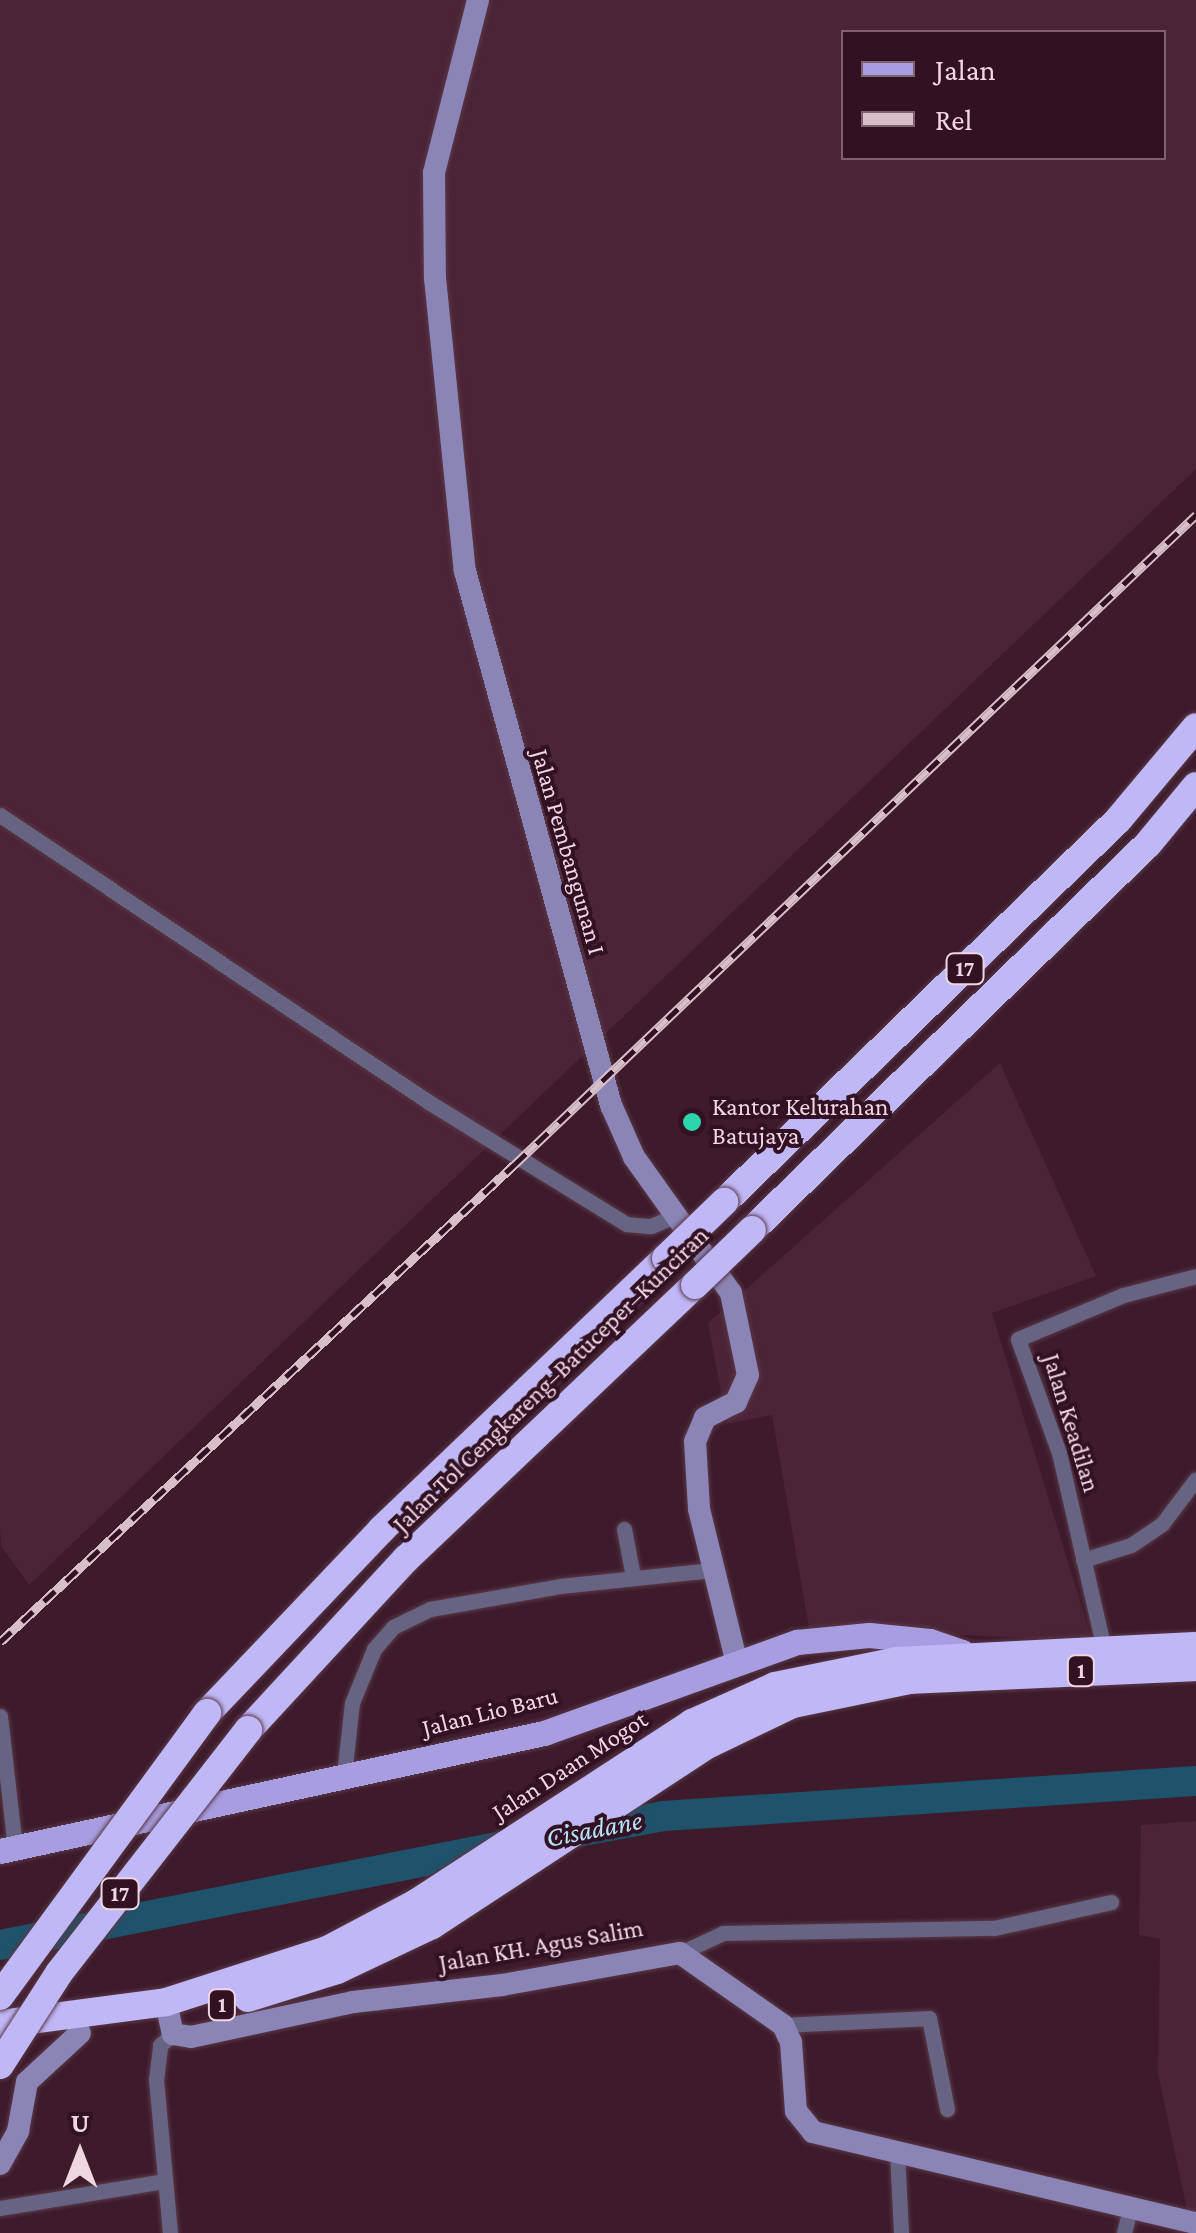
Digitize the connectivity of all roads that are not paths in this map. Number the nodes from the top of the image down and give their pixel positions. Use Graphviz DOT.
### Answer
graph roads {
  1 [pos="478,0"];
  2 [pos="1196,727"];
  3 [pos="1196,786"];
  4 [pos="0,815"];
  5 [pos="672,1217"];
  6 [pos="1196,1276"];
  7 [pos="1196,1479"];
  8 [pos="624,1530"];
  9 [pos="1084,1560"];
  10 [pos="712,1570"];
  11 [pos="632,1576"];
  12 [pos="1196,1646"];
  13 [pos="1104,1649"];
  14 [pos="736,1660"];
  15 [pos="897,1660"];
  16 [pos="965,1666"];
  17 [pos="1196,1667"];
  18 [pos="0,1716"];
  19 [pos="344,1775"];
  20 [pos="8,1849"];
  21 [pos="1112,1902"];
  22 [pos="680,1953"];
  23 [pos="0,1996"];
  24 [pos="170,2019"];
  25 [pos="0,2024"];
  26 [pos="783,2025"];
  27 [pos="80,2033"];
  28 [pos="0,2043"];
  29 [pos="0,2065"];
  30 [pos="947,2109"];
  31 [pos="898,2153"];
  32 [pos="0,2164"];
  33 [pos="164,2181"];
  34 [pos="1131,2205"];
  35 [pos="3,2208"];
  36 [pos="1196,2223"];
  37 [pos="170,2233"];
  38 [pos="901,2233"];
  39 [pos="1124,2233"];
  1 -- 5 [label="street, Jalan Pembangunan I"];
  2 -- 23 [label="highway, Jalan Tol Cengkareng–Batuceper–Kunciran / 17, bridge"];
  3 -- 29 [label="highway, Jalan Tol Cengkareng–Batuceper–Kunciran / 17, bridge"];
  4 -- 5 [label="street"];
  5 -- 10 [label="street, Jalan Pembangunan I"];
  6 -- 9 [label="street, Jalan Keadilan"];
  7 -- 9 [label="street"];
  8 -- 11 [label="street"];
  9 -- 13 [label="street, Jalan Keadilan"];
  10 -- 11 [label="street"];
  10 -- 14 [label="street, Jalan Pembangunan I"];
  11 -- 19 [label="street"];
  12 -- 13 [label="highway, 1"];
  13 -- 16 [label="highway, 1"];
  14 -- 15 [label="main road, Jalan Lio Baru"];
  14 -- 19 [label="main road, Jalan Lio Baru"];
  15 -- 16 [label="highway, 1"];
  15 -- 16 [label="main road, Jalan Lio Baru"];
  15 -- 24 [label="highway, 1"];
  16 -- 17 [label="highway, 1"];
  18 -- 20 [label="street"];
  19 -- 20 [label="main road, Jalan Lio Baru"];
  21 -- 22 [label="street"];
  22 -- 24 [label="street, Jalan KH. Agus Salim"];
  22 -- 26 [label="street, Jalan KH. Agus Salim"];
  24 -- 25 [label="highway, 1"];
  24 -- 27 [label="highway, 1"];
  24 -- 33 [label="street"];
  26 -- 30 [label="street"];
  26 -- 31 [label="street"];
  27 -- 28 [label="highway, 1"];
  27 -- 32 [label="street"];
  31 -- 34 [label="street"];
  31 -- 38 [label="street"];
  33 -- 35 [label="street"];
  33 -- 37 [label="street"];
  34 -- 36 [label="street"];
  34 -- 39 [label="street"];
}
